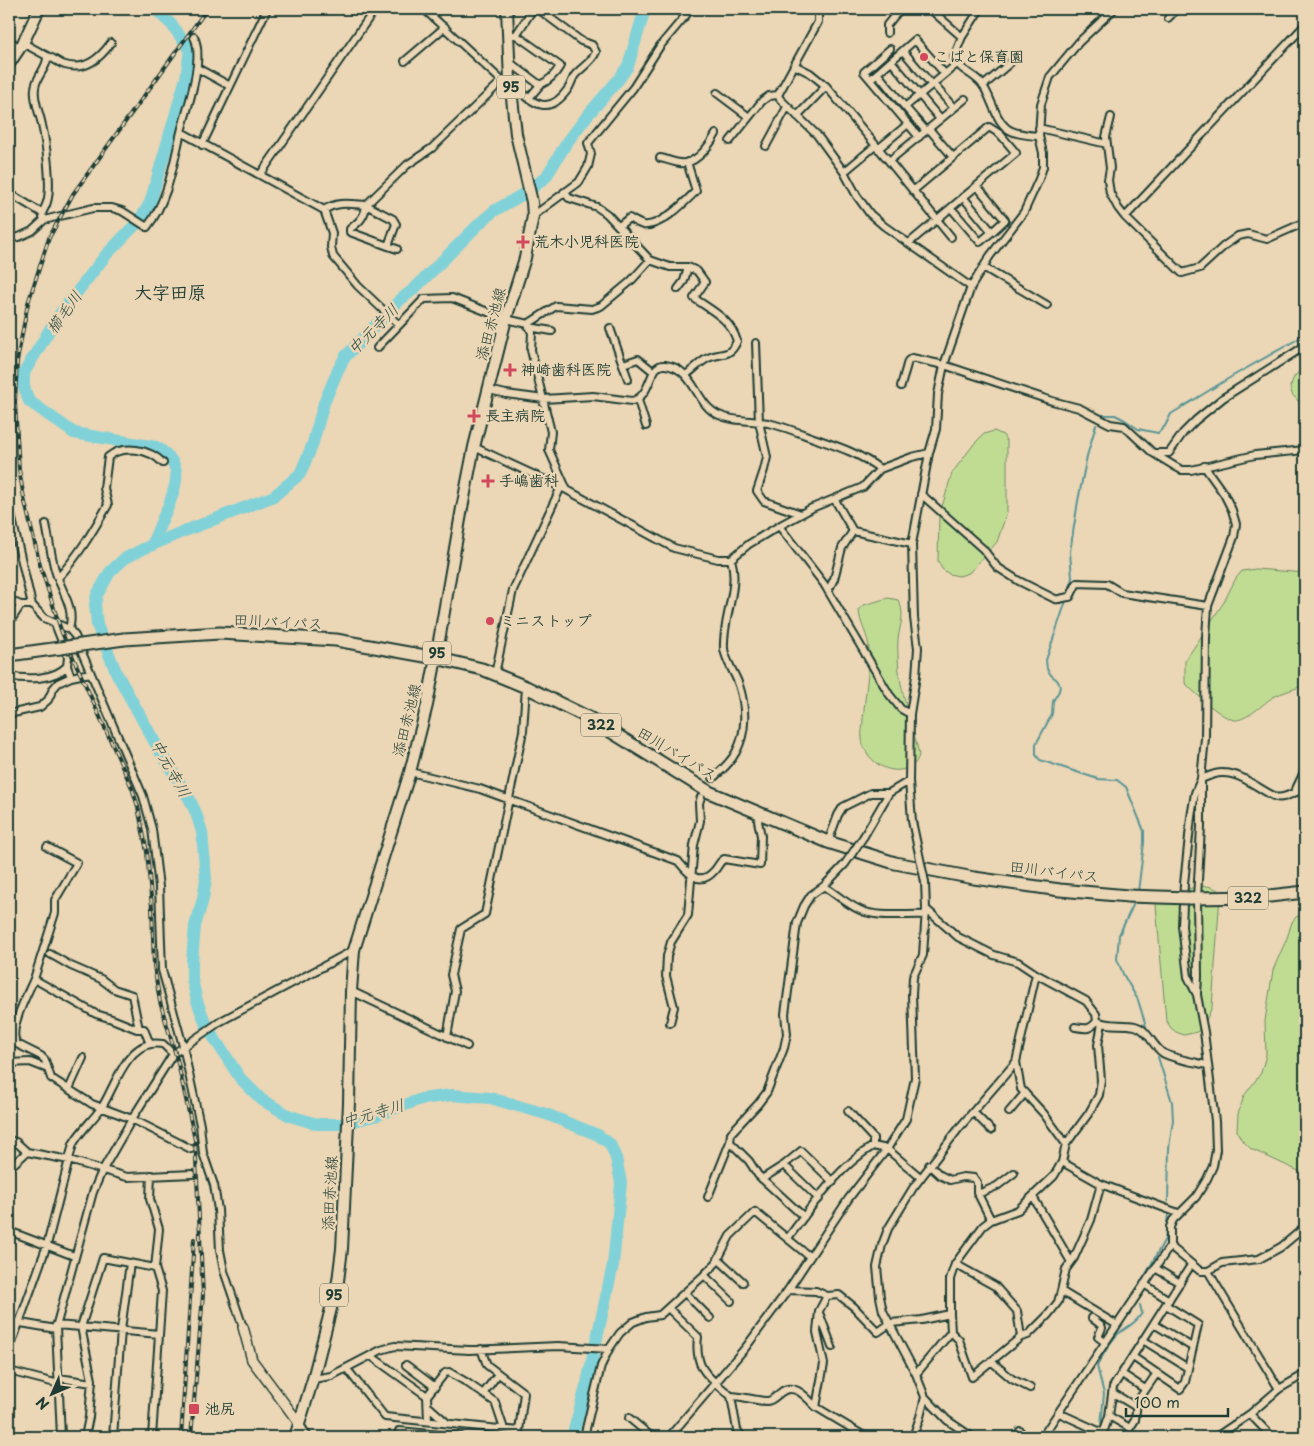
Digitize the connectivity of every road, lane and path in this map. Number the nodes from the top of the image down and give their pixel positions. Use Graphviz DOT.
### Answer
graph roads {
  1 [pos="39,9"];
  2 [pos="267,9"];
  3 [pos="375,9"];
  4 [pos="424,9"];
  5 [pos="507,9"];
  6 [pos="533,9"];
  7 [pos="538,9"];
  8 [pos="691,9"];
  9 [pos="816,9"];
  10 [pos="900,9"];
  11 [pos="930,9"];
  12 [pos="980,9"];
  13 [pos="1114,9"];
  14 [pos="1178,9"];
  15 [pos="1168,18"];
  16 [pos="1305,25"];
  17 [pos="445,27"];
  18 [pos="887,33"];
  19 [pos="512,36"];
  20 [pos="194,37"];
  21 [pos="962,38"];
  22 [pos="9,39"];
  23 [pos="112,43"];
  24 [pos="21,46"];
  25 [pos="890,49"];
  26 [pos="903,51"];
  27 [pos="47,56"];
  28 [pos="406,60"];
  29 [pos="891,61"];
  30 [pos="509,62"];
  31 [pos="1010,63"];
  32 [pos="9,64"];
  33 [pos="957,64"];
  34 [pos="794,65"];
  35 [pos="197,68"];
  36 [pos="945,74"];
  37 [pos="508,82"];
  38 [pos="540,84"];
  39 [pos="932,85"];
  40 [pos="230,86"];
  41 [pos="826,86"];
  42 [pos="983,86"];
  43 [pos="717,92"];
  44 [pos="778,94"];
  45 [pos="920,95"];
  46 [pos="529,98"];
  47 [pos="965,99"];
  48 [pos="787,107"];
  49 [pos="905,107"];
  50 [pos="954,108"];
  51 [pos="797,116"];
  52 [pos="749,117"];
  53 [pos="1111,117"];
  54 [pos="940,119"];
  55 [pos="908,124"];
  56 [pos="1039,128"];
  57 [pos="928,130"];
  58 [pos="181,132"];
  59 [pos="716,134"];
  60 [pos="1039,136"];
  61 [pos="919,137"];
  62 [pos="730,141"];
  63 [pos="202,144"];
  64 [pos="1107,144"];
  65 [pos="766,146"];
  66 [pos="877,147"];
  67 [pos="952,157"];
  68 [pos="660,158"];
  69 [pos="687,162"];
  70 [pos="889,162"];
  71 [pos="844,172"];
  72 [pos="260,175"];
  73 [pos="976,186"];
  74 [pos="913,191"];
  75 [pos="564,192"];
  76 [pos="9,193"];
  77 [pos="963,198"];
  78 [pos="366,206"];
  79 [pos="951,208"];
  80 [pos="324,210"];
  81 [pos="42,213"];
  82 [pos="533,216"];
  83 [pos="1125,217"];
  84 [pos="1305,219"];
  85 [pos="44,220"];
  86 [pos="937,220"];
  87 [pos="619,226"];
  88 [pos="992,232"];
  89 [pos="951,237"];
  90 [pos="9,238"];
  91 [pos="909,243"];
  92 [pos="388,246"];
  93 [pos="396,250"];
  94 [pos="650,260"];
  95 [pos="688,267"];
  96 [pos="983,267"];
  97 [pos="970,287"];
  98 [pos="678,289"];
  99 [pos="1047,305"];
  100 [pos="506,320"];
  101 [pos="399,325"];
  102 [pos="529,326"];
  103 [pos="610,328"];
  104 [pos="552,331"];
  105 [pos="756,343"];
  106 [pos="1305,346"];
  107 [pos="377,348"];
  108 [pos="623,364"];
  109 [pos="944,365"];
  110 [pos="654,372"];
  111 [pos="686,375"];
  112 [pos="628,379"];
  113 [pos="900,386"];
  114 [pos="489,390"];
  115 [pos="544,399"];
  116 [pos="638,400"];
  117 [pos="759,422"];
  118 [pos="646,426"];
  119 [pos="474,447"];
  120 [pos="1305,450"];
  121 [pos="929,453"];
  122 [pos="1153,453"];
  123 [pos="163,463"];
  124 [pos="1204,466"];
  125 [pos="880,469"];
  126 [pos="564,488"];
  127 [pos="921,494"];
  128 [pos="835,500"];
  129 [pos="9,506"];
  130 [pos="801,514"];
  131 [pos="46,524"];
  132 [pos="779,526"];
  133 [pos="853,530"];
  134 [pos="912,544"];
  135 [pos="731,559"];
  136 [pos="58,578"];
  137 [pos="828,591"];
  138 [pos="9,600"];
  139 [pos="21,605"];
  140 [pos="32,605"];
  141 [pos="1208,606"];
  142 [pos="9,623"];
  143 [pos="55,624"];
  144 [pos="69,628"];
  145 [pos="9,655"];
  146 [pos="436,658"];
  147 [pos="67,666"];
  148 [pos="90,673"];
  149 [pos="495,674"];
  150 [pos="11,676"];
  151 [pos="72,677"];
  152 [pos="9,684"];
  153 [pos="526,687"];
  154 [pos="9,714"];
  155 [pos="910,714"];
  156 [pos="1305,770"];
  157 [pos="410,772"];
  158 [pos="713,778"];
  159 [pos="1201,779"];
  160 [pos="909,781"];
  161 [pos="1305,791"];
  162 [pos="1295,792"];
  163 [pos="889,794"];
  164 [pos="701,797"];
  165 [pos="510,800"];
  166 [pos="761,814"];
  167 [pos="828,842"];
  168 [pos="47,847"];
  169 [pos="691,876"];
  170 [pos="824,886"];
  171 [pos="1305,892"];
  172 [pos="1194,898"];
  173 [pos="926,912"];
  174 [pos="354,950"];
  175 [pos="50,954"];
  176 [pos="1036,974"];
  177 [pos="34,980"];
  178 [pos="351,991"];
  179 [pos="1196,995"];
  180 [pos="1100,1022"];
  181 [pos="670,1023"];
  182 [pos="1075,1027"];
  183 [pos="139,1029"];
  184 [pos="446,1037"];
  185 [pos="150,1044"];
  186 [pos="183,1046"];
  187 [pos="467,1046"];
  188 [pos="173,1054"];
  189 [pos="83,1058"];
  190 [pos="9,1062"];
  191 [pos="1016,1062"];
  192 [pos="1207,1065"];
  193 [pos="48,1069"];
  194 [pos="68,1089"];
  195 [pos="1025,1093"];
  196 [pos="102,1108"];
  197 [pos="848,1112"];
  198 [pos="972,1112"];
  199 [pos="1009,1112"];
  200 [pos="132,1119"];
  201 [pos="990,1130"];
  202 [pos="9,1140"];
  203 [pos="730,1142"];
  204 [pos="1066,1144"];
  205 [pos="873,1146"];
  206 [pos="887,1149"];
  207 [pos="191,1150"];
  208 [pos="28,1152"];
  209 [pos="69,1160"];
  210 [pos="1062,1162"];
  211 [pos="784,1165"];
  212 [pos="930,1165"];
  213 [pos="9,1168"];
  214 [pos="102,1171"];
  215 [pos="1014,1173"];
  216 [pos="192,1174"];
  217 [pos="151,1176"];
  218 [pos="920,1176"];
  219 [pos="762,1179"];
  220 [pos="833,1182"];
  221 [pos="1101,1184"];
  222 [pos="978,1194"];
  223 [pos="708,1197"];
  224 [pos="1033,1197"];
  225 [pos="819,1199"];
  226 [pos="1178,1213"];
  227 [pos="804,1217"];
  228 [pos="991,1220"];
  229 [pos="1305,1227"];
  230 [pos="9,1231"];
  231 [pos="788,1238"];
  232 [pos="47,1246"];
  233 [pos="1170,1246"];
  234 [pos="74,1256"];
  235 [pos="810,1257"];
  236 [pos="718,1259"];
  237 [pos="1071,1262"];
  238 [pos="130,1263"];
  239 [pos="955,1264"];
  240 [pos="1191,1265"];
  241 [pos="155,1268"];
  242 [pos="1155,1268"];
  243 [pos="1208,1271"];
  244 [pos="704,1275"];
  245 [pos="743,1282"];
  246 [pos="1180,1283"];
  247 [pos="1144,1284"];
  248 [pos="788,1290"];
  249 [pos="1061,1291"];
  250 [pos="685,1293"];
  251 [pos="827,1296"];
  252 [pos="731,1301"];
  253 [pos="1167,1303"];
  254 [pos="668,1308"];
  255 [pos="819,1311"];
  256 [pos="950,1314"];
  257 [pos="710,1318"];
  258 [pos="1092,1318"];
  259 [pos="9,1321"];
  260 [pos="19,1323"];
  261 [pos="891,1324"];
  262 [pos="1116,1324"];
  263 [pos="1154,1324"];
  264 [pos="56,1327"];
  265 [pos="81,1327"];
  266 [pos="242,1327"];
  267 [pos="121,1330"];
  268 [pos="952,1332"];
  269 [pos="159,1334"];
  270 [pos="1021,1337"];
  271 [pos="1143,1340"];
  272 [pos="1105,1342"];
  273 [pos="832,1347"];
  274 [pos="1192,1347"];
  275 [pos="481,1349"];
  276 [pos="606,1349"];
  277 [pos="9,1351"];
  278 [pos="371,1356"];
  279 [pos="1133,1357"];
  280 [pos="991,1361"];
  281 [pos="406,1365"];
  282 [pos="1188,1368"];
  283 [pos="347,1369"];
  284 [pos="9,1371"];
  285 [pos="1157,1373"];
  286 [pos="498,1374"];
  287 [pos="916,1374"];
  288 [pos="1122,1374"];
  289 [pos="1305,1374"];
  290 [pos="313,1379"];
  291 [pos="59,1381"];
  292 [pos="715,1382"];
  293 [pos="92,1383"];
  294 [pos="435,1387"];
  295 [pos="1030,1388"];
  296 [pos="1146,1389"];
  297 [pos="1279,1389"];
  298 [pos="1113,1393"];
  299 [pos="483,1394"];
  300 [pos="428,1396"];
  301 [pos="731,1396"];
  302 [pos="925,1397"];
  303 [pos="428,1406"];
  304 [pos="816,1407"];
  305 [pos="1136,1407"];
  306 [pos="1059,1413"];
  307 [pos="1250,1414"];
  308 [pos="1109,1416"];
  309 [pos="629,1418"];
  310 [pos="427,1421"];
  311 [pos="9,1423"];
  312 [pos="299,1423"];
  313 [pos="447,1423"];
  314 [pos="506,1430"];
  315 [pos="675,1431"];
  316 [pos="425,1434"];
  317 [pos="1100,1434"];
  318 [pos="12,1437"];
  319 [pos="61,1437"];
  320 [pos="85,1437"];
  321 [pos="113,1437"];
  322 [pos="152,1437"];
  323 [pos="295,1437"];
  324 [pos="308,1437"];
  325 [pos="398,1437"];
  326 [pos="460,1437"];
  327 [pos="507,1437"];
  328 [pos="584,1437"];
  329 [pos="652,1437"];
  330 [pos="669,1437"];
  331 [pos="684,1437"];
  332 [pos="742,1437"];
  333 [pos="866,1437"];
  334 [pos="913,1437"];
  335 [pos="972,1437"];
  336 [pos="1042,1437"];
  337 [pos="1216,1437"];
  338 [pos="1272,1437"];
  1 -- 24 [label="main road"];
  2 -- 40 [label="street"];
  3 -- 72 [label="street"];
  4 -- 17 [label="street"];
  5 -- 19 [label="main road, 添田赤池線 / 95"];
  6 -- 19 [label="street"];
  7 -- 46 [label="street"];
  8 -- 75 [label="street"];
  9 -- 34 [label="street"];
  10 -- 18 [label="street"];
  11 -- 21 [label="street"];
  12 -- 21 [label="street"];
  13 -- 56 [label="street"];
  14 -- 15 [label="street"];
  16 -- 83 [label="street"];
  17 -- 28 [label="street"];
  17 -- 37 [label="street"];
  19 -- 30 [label="main road, 添田赤池線 / 95"];
  19 -- 38 [label="street"];
  20 -- 35 [label="street"];
  21 -- 33 [label="street"];
  22 -- 24 [label="street"];
  23 -- 27 [label="street"];
  24 -- 27 [label="street"];
  24 -- 32 [label="main road"];
  25 -- 55 [label="street"];
  26 -- 29 [label="street"];
  26 -- 36 [label="street"];
  26 -- 39 [label="street"];
  27 -- 81 [label="street"];
  29 -- 45 [label="street"];
  29 -- 49 [label="street"];
  30 -- 37 [label="main road, 添田赤池線 / 95"];
  30 -- 38 [label="street"];
  31 -- 42 [label="street"];
  33 -- 36 [label="street"];
  33 -- 42 [label="street"];
  34 -- 41 [label="street"];
  34 -- 44 [label="street"];
  35 -- 40 [label="street"];
  35 -- 58 [label="street"];
  36 -- 39 [label="street"];
  37 -- 46 [label="street"];
  37 -- 78 [label="street"];
  37 -- 82 [label="main road, 添田赤池線 / 95"];
  38 -- 46 [label="street"];
  39 -- 45 [label="street"];
  39 -- 50 [label="street"];
  40 -- 63 [label="street"];
  41 -- 51 [label="street"];
  41 -- 66 [label="street"];
  42 -- 60 [label="street"];
  43 -- 52 [label="street"];
  44 -- 48 [label="street"];
  44 -- 52 [label="street"];
  45 -- 49 [label="street"];
  45 -- 54 [label="street"];
  47 -- 50 [label="street"];
  48 -- 51 [label="street"];
  48 -- 65 [label="street"];
  49 -- 57 [label="street"];
  50 -- 54 [label="street"];
  51 -- 71 [label="street"];
  52 -- 62 [label="street"];
  53 -- 64 [label="street"];
  54 -- 57 [label="street"];
  55 -- 61 [label="street"];
  55 -- 66 [label="street"];
  56 -- 60 [label="street"];
  56 -- 64 [label="street"];
  57 -- 61 [label="street"];
  57 -- 67 [label="street"];
  58 -- 63 [label="street"];
  58 -- 85 [label="street"];
  59 -- 69 [label="street"];
  60 -- 96 [label="street"];
  61 -- 70 [label="street"];
  63 -- 72 [label="street"];
  64 -- 83 [label="street"];
  66 -- 70 [label="street"];
  66 -- 71 [label="street"];
  67 -- 73 [label="street"];
  67 -- 74 [label="street"];
  68 -- 69 [label="street"];
  69 -- 87 [label="street"];
  70 -- 74 [label="street"];
  71 -- 91 [label="street"];
  72 -- 80 [label="street"];
  73 -- 77 [label="street"];
  73 -- 88 [label="street"];
  74 -- 86 [label="street"];
  75 -- 82 [label="street"];
  75 -- 87 [label="street"];
  76 -- 81 [label="street"];
  77 -- 79 [label="street"];
  77 -- 88 [label="street"];
  78 -- 80 [label="street"];
  78 -- 92 [label="street"];
  78 -- 92 [label="street"];
  79 -- 86 [label="street"];
  79 -- 88 [label="street"];
  80 -- 101 [label="street"];
  81 -- 85 [label="street"];
  82 -- 100 [label="main road, 添田赤池線 / 95"];
  83 -- 84 [label="street"];
  85 -- 90 [label="street"];
  86 -- 89 [label="street"];
  86 -- 91 [label="street"];
  87 -- 94 [label="street"];
  91 -- 97 [label="street"];
  92 -- 93 [label="street"];
  94 -- 95 [label="street"];
  94 -- 102 [label="street"];
  95 -- 98 [label="street"];
  95 -- 111 [label="street"];
  96 -- 97 [label="street"];
  96 -- 99 [label="street"];
  97 -- 109 [label="street"];
  100 -- 101 [label="street"];
  100 -- 102 [label="street"];
  100 -- 114 [label="main road, 添田赤池線 / 95"];
  101 -- 107 [label="street"];
  102 -- 104 [label="street"];
  102 -- 115 [label="street"];
  103 -- 108 [label="street"];
  105 -- 117 [label="street"];
  106 -- 122 [label="street"];
  108 -- 110 [label="street"];
  108 -- 112 [label="street"];
  109 -- 113 [label="street"];
  109 -- 121 [label="street"];
  109 -- 122 [label="street"];
  110 -- 111 [label="street"];
  110 -- 116 [label="street"];
  111 -- 117 [label="street"];
  114 -- 115 [label="street"];
  114 -- 119 [label="main road, 添田赤池線 / 95"];
  115 -- 116 [label="street"];
  115 -- 126 [label="street"];
  116 -- 118 [label="street"];
  117 -- 125 [label="street"];
  117 -- 130 [label="street"];
  119 -- 126 [label="street"];
  119 -- 146 [label="main road, 添田赤池線 / 95"];
  120 -- 124 [label="street"];
  121 -- 125 [label="street"];
  121 -- 127 [label="street"];
  122 -- 124 [label="street"];
  123 -- 136 [label="street"];
  124 -- 141 [label="street"];
  125 -- 128 [label="street"];
  126 -- 135 [label="street"];
  126 -- 149 [label="street"];
  127 -- 134 [label="street"];
  127 -- 141 [label="street"];
  128 -- 130 [label="street"];
  128 -- 133 [label="street"];
  129 -- 140 [label="street"];
  130 -- 132 [label="street"];
  131 -- 136 [label="street"];
  132 -- 135 [label="street"];
  132 -- 137 [label="street"];
  133 -- 134 [label="street"];
  133 -- 137 [label="street"];
  134 -- 155 [label="street"];
  135 -- 158 [label="street"];
  136 -- 144 [label="street"];
  137 -- 155 [label="street"];
  138 -- 139 [label="street"];
  139 -- 140 [label="street"];
  139 -- 142 [label="street"];
  140 -- 143 [label="street"];
  141 -- 159 [label="street"];
  143 -- 144 [label="street"];
  143 -- 147 [label="street"];
  144 -- 148 [label="street"];
  145 -- 146 [label="highway, 田川バイパス / 322, bridge"];
  146 -- 149 [label="highway, 田川バイパス / 322"];
  146 -- 157 [label="main road, 添田赤池線 / 95"];
  147 -- 150 [label="street"];
  147 -- 151 [label="street"];
  148 -- 151 [label="street"];
  148 -- 186 [label="street"];
  149 -- 153 [label="highway, 田川バイパス / 322"];
  150 -- 152 [label="street"];
  151 -- 154 [label="street"];
  153 -- 165 [label="street"];
  153 -- 166 [label="highway, 田川バイパス / 322"];
  155 -- 160 [label="street"];
  156 -- 162 [label="street"];
  157 -- 165 [label="street"];
  157 -- 174 [label="main road, 添田赤池線 / 95"];
  159 -- 162 [label="street"];
  159 -- 172 [label="street"];
  159 -- 179 [label="street"];
  160 -- 163 [label="street"];
  160 -- 173 [label="street, bridge"];
  161 -- 162 [label="street"];
  163 -- 167 [label="street"];
  163 -- 170 [label="street, bridge"];
  164 -- 169 [label="street"];
  165 -- 169 [label="street"];
  165 -- 184 [label="street"];
  166 -- 167 [label="highway, 田川バイパス / 322"];
  166 -- 169 [label="street"];
  167 -- 172 [label="highway, 田川バイパス / 322, bridge"];
  168 -- 177 [label="street"];
  169 -- 181 [label="street"];
  170 -- 173 [label="street"];
  170 -- 203 [label="street"];
  171 -- 172 [label="highway, 田川バイパス / 322"];
  172 -- 179 [label="street"];
  173 -- 176 [label="street"];
  173 -- 206 [label="street"];
  174 -- 178 [label="main road, 添田赤池線 / 95"];
  174 -- 186 [label="street"];
  175 -- 183 [label="street"];
  176 -- 180 [label="street"];
  176 -- 191 [label="street"];
  177 -- 183 [label="street"];
  177 -- 193 [label="street"];
  178 -- 184 [label="street"];
  178 -- 290 [label="main road, 添田赤池線 / 95"];
  179 -- 192 [label="street"];
  180 -- 182 [label="street"];
  180 -- 192 [label="street"];
  180 -- 204 [label="street"];
  183 -- 185 [label="street"];
  184 -- 187 [label="street"];
  185 -- 188 [label="street"];
  185 -- 196 [label="street"];
  186 -- 188 [label="street"];
  186 -- 266 [label="street"];
  188 -- 200 [label="street"];
  189 -- 194 [label="street"];
  190 -- 193 [label="street"];
  191 -- 195 [label="street"];
  191 -- 198 [label="street"];
  192 -- 226 [label="street"];
  193 -- 194 [label="street"];
  194 -- 196 [label="street"];
  195 -- 199 [label="street"];
  195 -- 204 [label="street"];
  196 -- 200 [label="street"];
  196 -- 209 [label="street"];
  197 -- 205 [label="street"];
  198 -- 201 [label="street"];
  198 -- 212 [label="street"];
  200 -- 207 [label="street"];
  200 -- 214 [label="street"];
  202 -- 208 [label="street"];
  203 -- 219 [label="street"];
  203 -- 223 [label="street"];
  204 -- 210 [label="street"];
  205 -- 206 [label="street"];
  205 -- 220 [label="street"];
  206 -- 218 [label="street"];
  206 -- 235 [label="street"];
  208 -- 209 [label="street"];
  208 -- 213 [label="street"];
  209 -- 214 [label="street"];
  209 -- 232 [label="street"];
  210 -- 221 [label="street"];
  210 -- 224 [label="street"];
  211 -- 219 [label="street"];
  211 -- 220 [label="street"];
  211 -- 225 [label="street"];
  212 -- 218 [label="street"];
  212 -- 222 [label="street"];
  214 -- 217 [label="street"];
  214 -- 234 [label="street"];
  215 -- 222 [label="street"];
  216 -- 217 [label="street"];
  217 -- 241 [label="street"];
  218 -- 261 [label="street"];
  219 -- 227 [label="street"];
  220 -- 225 [label="street"];
  221 -- 226 [label="street"];
  221 -- 237 [label="street"];
  222 -- 228 [label="street"];
  224 -- 228 [label="street"];
  224 -- 237 [label="street"];
  225 -- 227 [label="street"];
  226 -- 233 [label="street"];
  227 -- 231 [label="street"];
  228 -- 239 [label="street"];
  229 -- 243 [label="street"];
  230 -- 232 [label="street"];
  231 -- 235 [label="street"];
  231 -- 236 [label="street"];
  232 -- 234 [label="street"];
  232 -- 260 [label="street"];
  233 -- 240 [label="street"];
  233 -- 242 [label="street"];
  234 -- 264 [label="street"];
  235 -- 248 [label="street"];
  236 -- 244 [label="street"];
  236 -- 245 [label="street"];
  237 -- 249 [label="street"];
  238 -- 241 [label="street"];
  238 -- 265 [label="street"];
  238 -- 267 [label="street"];
  239 -- 256 [label="street"];
  239 -- 270 [label="street"];
  240 -- 243 [label="street"];
  240 -- 246 [label="street"];
  241 -- 269 [label="street"];
  242 -- 246 [label="street"];
  242 -- 247 [label="street"];
  243 -- 297 [label="street"];
  244 -- 250 [label="street"];
  244 -- 252 [label="street"];
  246 -- 253 [label="street"];
  247 -- 253 [label="street"];
  247 -- 262 [label="street"];
  248 -- 251 [label="street"];
  248 -- 292 [label="street"];
  249 -- 262 [label="street"];
  249 -- 270 [label="street"];
  250 -- 254 [label="street"];
  250 -- 257 [label="street"];
  251 -- 255 [label="street"];
  251 -- 261 [label="street"];
  253 -- 263 [label="street"];
  253 -- 274 [label="street"];
  254 -- 276 [label="street"];
  254 -- 292 [label="street"];
  255 -- 273 [label="street"];
  255 -- 304 [label="street"];
  256 -- 261 [label="street"];
  256 -- 268 [label="street"];
  258 -- 272 [label="street"];
  259 -- 260 [label="street"];
  260 -- 264 [label="street"];
  260 -- 277 [label="street"];
  261 -- 287 [label="street"];
  262 -- 272 [label="street"];
  263 -- 271 [label="street"];
  263 -- 274 [label="street"];
  264 -- 265 [label="street"];
  264 -- 291 [label="street"];
  265 -- 267 [label="street"];
  265 -- 293 [label="street"];
  266 -- 312 [label="main road"];
  267 -- 269 [label="street"];
  267 -- 321 [label="street"];
  268 -- 280 [label="street"];
  268 -- 287 [label="street"];
  269 -- 322 [label="street"];
  270 -- 280 [label="street"];
  271 -- 279 [label="street"];
  271 -- 282 [label="street"];
  272 -- 306 [label="street"];
  274 -- 282 [label="street"];
  275 -- 276 [label="street"];
  275 -- 278 [label="street"];
  275 -- 286 [label="street"];
  276 -- 328 [label="street"];
  278 -- 283 [label="street"];
  278 -- 300 [label="street"];
  279 -- 285 [label="street"];
  279 -- 288 [label="street"];
  280 -- 295 [label="street"];
  281 -- 294 [label="street"];
  282 -- 285 [label="street"];
  283 -- 290 [label="street"];
  283 -- 310 [label="street"];
  284 -- 291 [label="street"];
  285 -- 296 [label="street"];
  286 -- 299 [label="street"];
  286 -- 314 [label="street"];
  287 -- 302 [label="street"];
  288 -- 296 [label="street"];
  288 -- 298 [label="street"];
  289 -- 297 [label="street"];
  290 -- 312 [label="main road, 添田赤池線 / 95"];
  291 -- 293 [label="street"];
  291 -- 319 [label="street"];
  292 -- 301 [label="street"];
  292 -- 315 [label="street"];
  293 -- 320 [label="street"];
  294 -- 299 [label="street"];
  294 -- 300 [label="street"];
  296 -- 305 [label="street"];
  297 -- 307 [label="street"];
  298 -- 305 [label="street"];
  298 -- 308 [label="street"];
  299 -- 314 [label="street"];
  300 -- 303 [label="street"];
  301 -- 304 [label="street"];
  301 -- 332 [label="street"];
  302 -- 334 [label="street"];
  302 -- 335 [label="street"];
  303 -- 310 [label="street"];
  303 -- 313 [label="street"];
  304 -- 333 [label="street"];
  305 -- 308 [label="street"];
  306 -- 317 [label="street"];
  306 -- 336 [label="street"];
  307 -- 337 [label="street"];
  307 -- 338 [label="street"];
  308 -- 317 [label="street"];
  309 -- 329 [label="street"];
  310 -- 313 [label="street"];
  310 -- 316 [label="street"];
  311 -- 318 [label="street"];
  312 -- 323 [label="main road, 添田赤池線 / 95"];
  312 -- 324 [label="street"];
  313 -- 314 [label="street"];
  314 -- 327 [label="street"];
  315 -- 330 [label="street"];
  315 -- 331 [label="street"];
  316 -- 325 [label="street"];
  316 -- 326 [label="street"];
}
